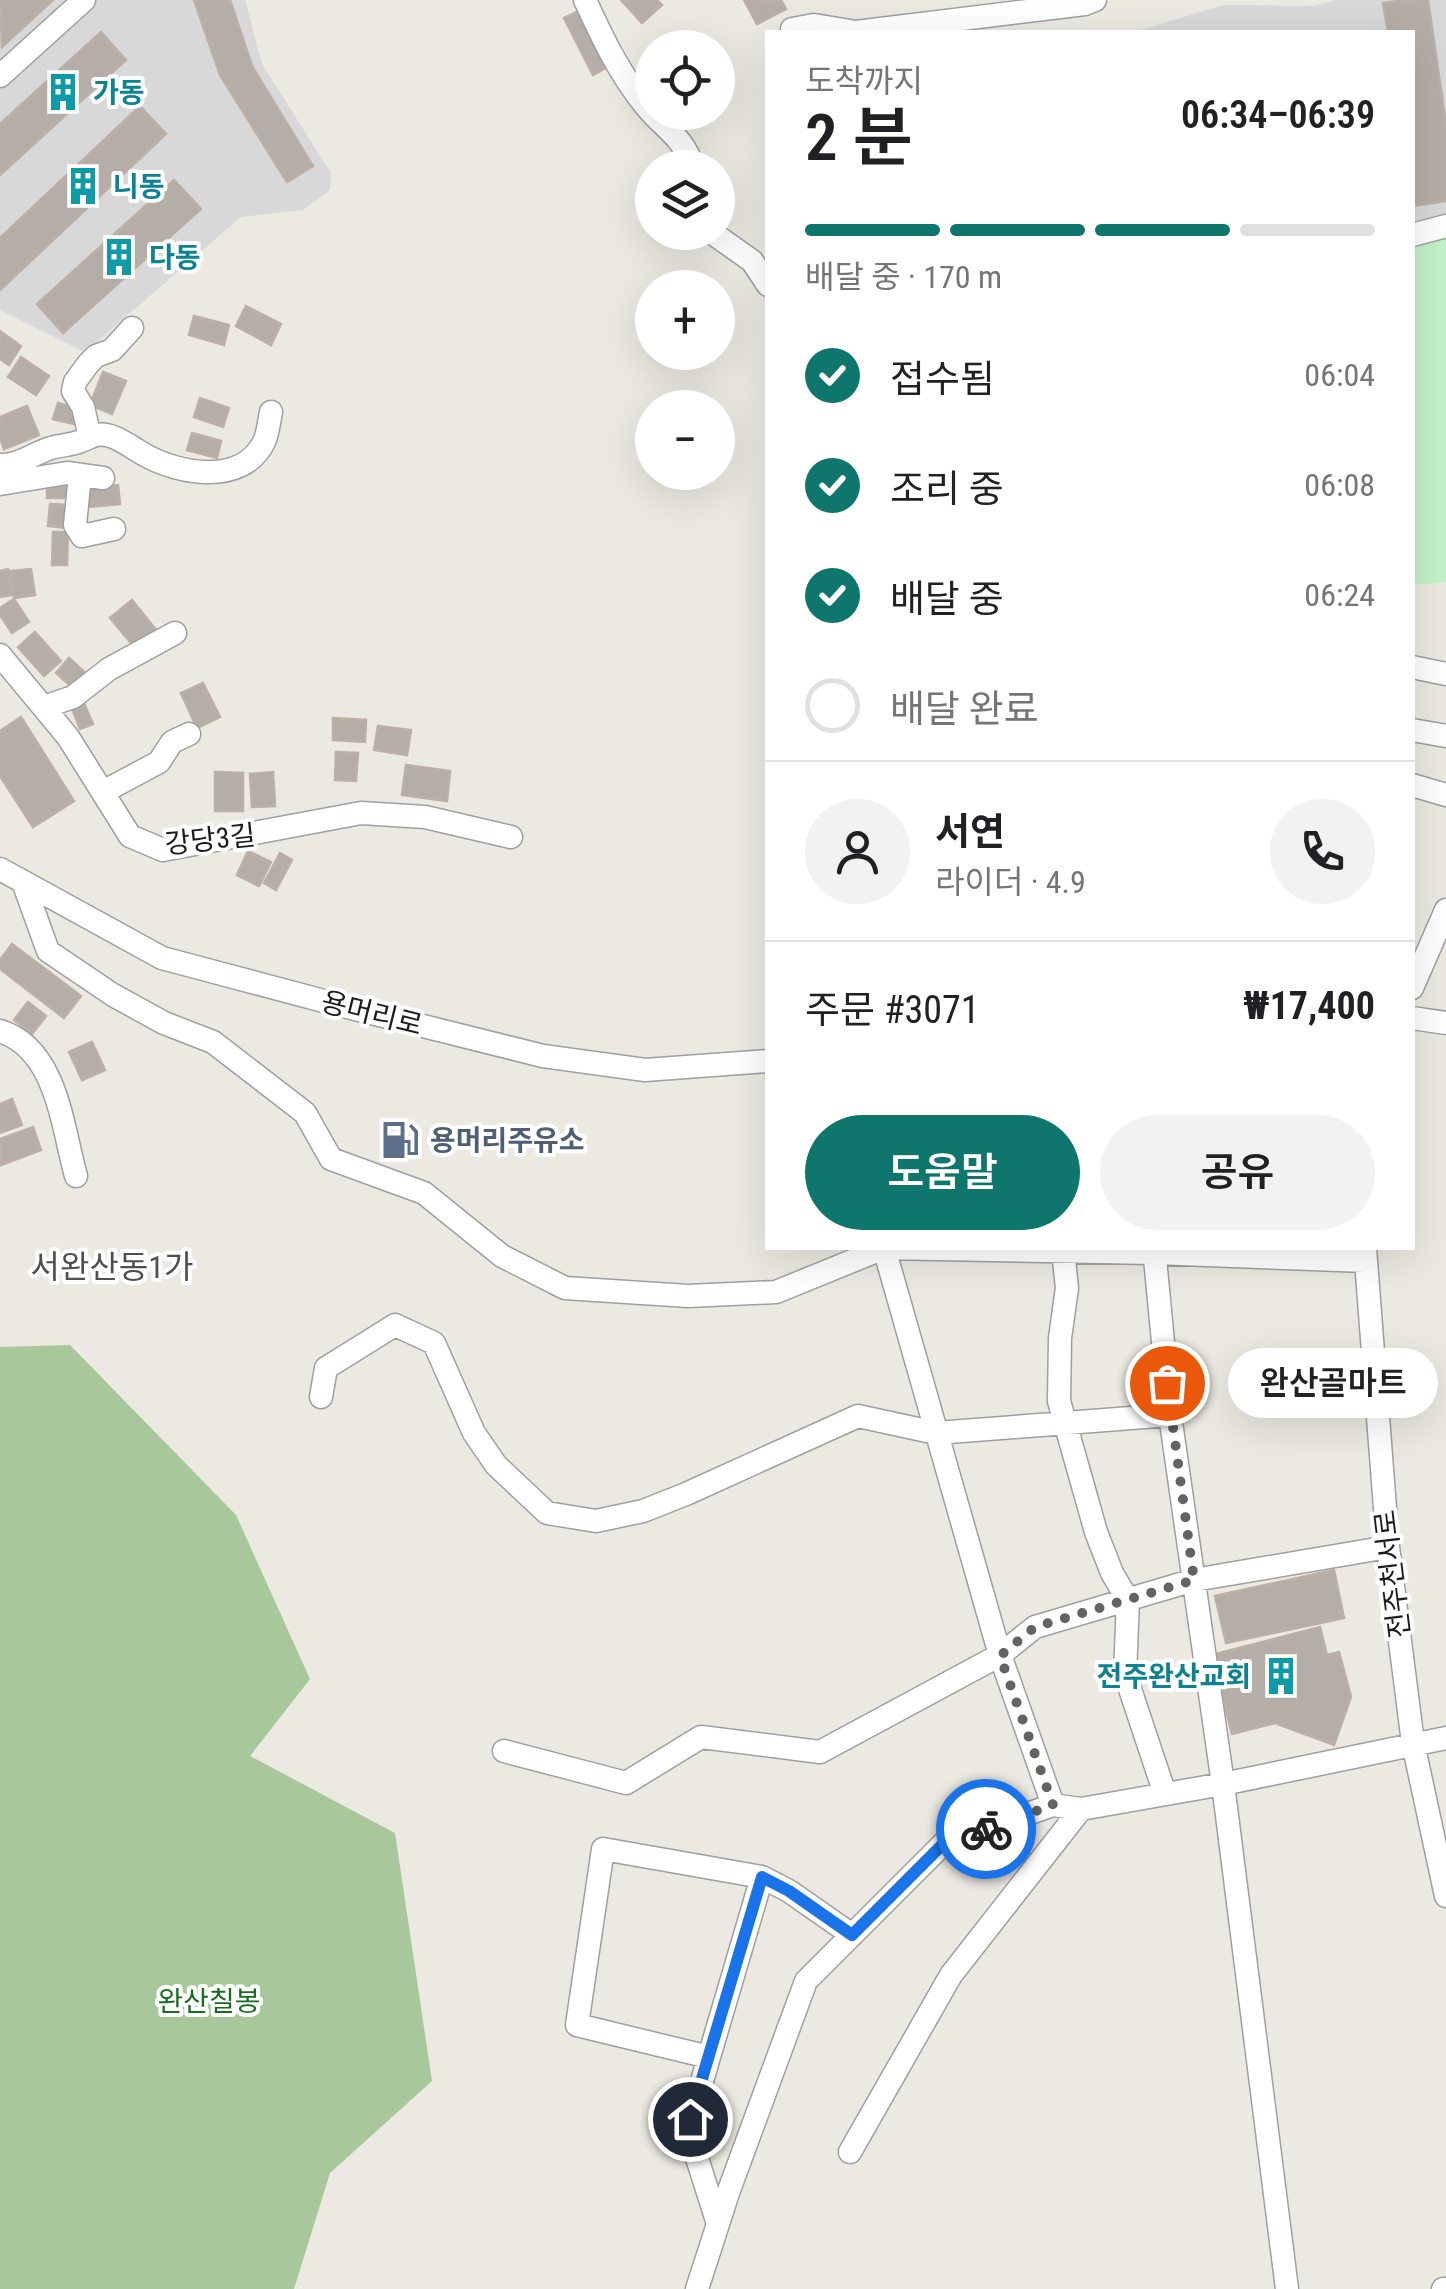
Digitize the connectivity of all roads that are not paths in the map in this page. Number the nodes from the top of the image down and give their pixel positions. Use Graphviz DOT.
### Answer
graph roads {
  1 [pos="84,0"];
  2 [pos="584,0"];
  3 [pos="1095,0"];
  4 [pos="792,28"];
  5 [pos="844,30"];
  6 [pos="872,30"];
  7 [pos="0,76"];
  8 [pos="687,150"];
  9 [pos="1446,226"];
  10 [pos="1415,233"];
  11 [pos="735,249"];
  12 [pos="765,280"];
  13 [pos="132,328"];
  14 [pos="271,412"];
  15 [pos="90,437"];
  16 [pos="0,465"];
  17 [pos="0,484"];
  18 [pos="114,528"];
  19 [pos="175,633"];
  20 [pos="0,655"];
  21 [pos="1415,668"];
  22 [pos="1446,674"];
  23 [pos="44,706"];
  24 [pos="1415,731"];
  25 [pos="189,734"];
  26 [pos="1446,736"];
  27 [pos="1415,786"];
  28 [pos="103,792"];
  29 [pos="1446,795"];
  30 [pos="511,836"];
  31 [pos="0,869"];
  32 [pos="24,882"];
  33 [pos="1446,910"];
  34 [pos="1415,981"];
  35 [pos="0,1031"];
  36 [pos="765,1061"];
  37 [pos="76,1176"];
  38 [pos="879,1250"];
  39 [pos="885,1250"];
  40 [pos="1003,1250"];
  41 [pos="1154,1250"];
  42 [pos="1063,1251"];
  43 [pos="1365,1254"];
  44 [pos="321,1397"];
  45 [pos="1170,1416"];
  46 [pos="1066,1423"];
  47 [pos="936,1433"];
  48 [pos="1388,1547"];
  49 [pos="1194,1580"];
  50 [pos="1128,1600"];
  51 [pos="1000,1656"];
  52 [pos="1446,1738"];
  53 [pos="1414,1743"];
  54 [pos="504,1751"];
  55 [pos="1223,1784"];
  56 [pos="1166,1794"];
  57 [pos="1053,1805"];
  58 [pos="1080,1809"];
  59 [pos="762,1877"];
  60 [pos="1446,1896"];
  61 [pos="852,1935"];
  62 [pos="710,2057"];
  63 [pos="850,2152"];
  64 [pos="718,2224"];
  65 [pos="697,2289"];
  66 [pos="1287,2289"];
  1 -- 7 [label="street"];
  2 -- 8 [label="street"];
  3 -- 6 [label="street"];
  4 -- 5 [label="street"];
  9 -- 10 [label="street"];
  11 -- 12 [label="street"];
  13 -- 15 [label="street"];
  14 -- 15 [label="street"];
  15 -- 16 [label="street"];
  17 -- 18 [label="street"];
  19 -- 23 [label="street"];
  20 -- 23 [label="street, 강당3길"];
  21 -- 22 [label="street"];
  23 -- 28 [label="street, 강당3길"];
  24 -- 26 [label="street"];
  25 -- 28 [label="street"];
  27 -- 29 [label="street"];
  28 -- 30 [label="street, 강당3길"];
  31 -- 32 [label="street, 용머리로"];
  32 -- 36 [label="street, 용머리로"];
  32 -- 38 [label="street"];
  33 -- 34 [label="street"];
  35 -- 37 [label="street"];
  39 -- 47 [label="street"];
  40 -- 42 [label="street"];
  41 -- 42 [label="street"];
  41 -- 43 [label="street"];
  41 -- 45 [label="street"];
  42 -- 46 [label="street"];
  43 -- 48 [label="street, 전주천서로"];
  44 -- 47 [label="street"];
  45 -- 46 [label="street"];
  45 -- 49 [label="street"];
  46 -- 47 [label="street"];
  46 -- 50 [label="street"];
  47 -- 51 [label="street"];
  48 -- 49 [label="street"];
  48 -- 53 [label="street, 전주천서로"];
  49 -- 50 [label="street"];
  49 -- 55 [label="street"];
  50 -- 51 [label="street"];
  50 -- 56 [label="street"];
  51 -- 54 [label="street"];
  51 -- 57 [label="street"];
  52 -- 53 [label="street"];
  53 -- 55 [label="street"];
  53 -- 60 [label="street, 전주천서로"];
  55 -- 56 [label="street"];
  55 -- 66 [label="street"];
  56 -- 58 [label="street"];
  57 -- 58 [label="street"];
  57 -- 61 [label="street"];
  58 -- 63 [label="street"];
  59 -- 61 [label="street"];
  59 -- 62 [label="street"];
  59 -- 62 [label="street"];
  61 -- 64 [label="street"];
  62 -- 64 [label="street"];
  64 -- 65 [label="street"];
}
